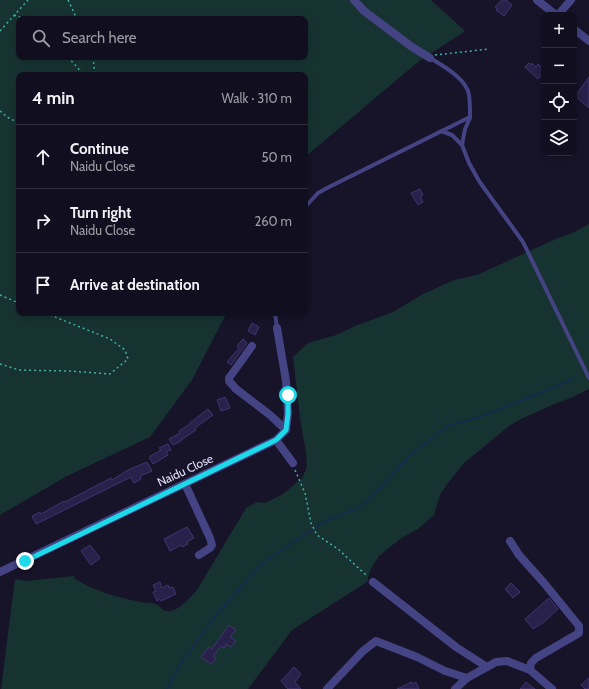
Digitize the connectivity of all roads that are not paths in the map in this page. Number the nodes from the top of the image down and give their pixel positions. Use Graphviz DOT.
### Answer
graph roads {
  1 [pos="354,0"];
  2 [pos="537,0"];
  3 [pos="572,0"];
  4 [pos="553,12"];
  5 [pos="560,12"];
  6 [pos="577,31"];
  7 [pos="589,40"];
  8 [pos="430,58"];
  9 [pos="470,117"];
  10 [pos="441,131"];
  11 [pos="462,145"];
  12 [pos="308,204"];
  13 [pos="275,316"];
  14 [pos="277,328"];
  15 [pos="252,346"];
  16 [pos="589,378"];
  17 [pos="286,430"];
  18 [pos="276,440"];
  19 [pos="292,463"];
  20 [pos="185,484"];
  21 [pos="510,541"];
  22 [pos="199,555"];
  23 [pos="0,572"];
  24 [pos="373,582"];
  25 [pos="487,667"];
  26 [pos="530,670"];
  27 [pos="467,678"];
  28 [pos="327,689"];
  29 [pos="455,689"];
  30 [pos="552,689"];
  1 -- 8 [label="street"];
  2 -- 4 [label="street"];
  3 -- 5 [label="street"];
  6 -- 7 [label="street"];
  8 -- 9 [label="lane"];
  9 -- 10 [label="lane"];
  9 -- 11 [label="lane"];
  10 -- 11 [label="lane"];
  10 -- 12 [label="lane"];
  11 -- 16 [label="lane"];
  13 -- 14 [label="lane"];
  14 -- 17 [label="street"];
  15 -- 17 [label="street"];
  17 -- 18 [label="street, Naidu Close"];
  18 -- 19 [label="street"];
  18 -- 20 [label="street, Naidu Close"];
  20 -- 22 [label="street"];
  20 -- 23 [label="street, Naidu Close"];
  21 -- 26 [label="street"];
  24 -- 25 [label="street"];
  25 -- 26 [label="street"];
  25 -- 27 [label="street"];
  26 -- 30 [label="street"];
  27 -- 28 [label="street"];
  27 -- 29 [label="street"];
}
